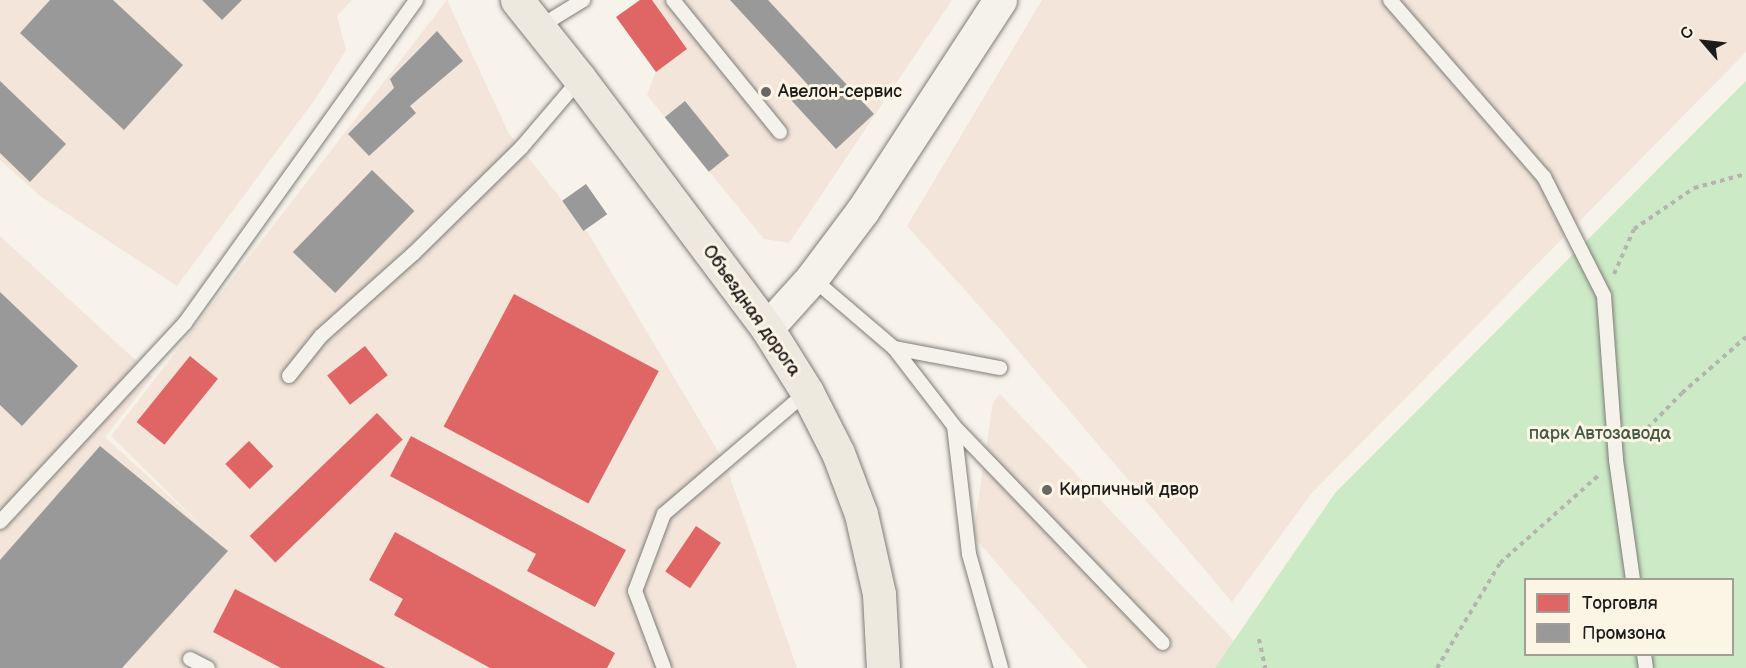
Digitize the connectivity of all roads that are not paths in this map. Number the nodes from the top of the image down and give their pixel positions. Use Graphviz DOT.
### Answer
graph roads {
  1 [pos="416,0"];
  2 [pos="518,0"];
  3 [pos="583,0"];
  4 [pos="673,0"];
  5 [pos="1000,0"];
  6 [pos="1390,0"];
  7 [pos="539,27"];
  8 [pos="580,79"];
  9 [pos="780,132"];
  10 [pos="812,278"];
  11 [pos="767,328"];
  12 [pos="894,348"];
  13 [pos="1000,368"];
  14 [pos="289,376"];
  15 [pos="807,392"];
  16 [pos="954,426"];
  17 [pos="0,522"];
  18 [pos="1633,578"];
  19 [pos="1163,643"];
  20 [pos="189,658"];
  21 [pos="208,668"];
  22 [pos="664,668"];
  23 [pos="884,668"];
  24 [pos="1001,668"];
  1 -- 17 [label="lane"];
  2 -- 7 [label="main road, Объездная дорога"];
  3 -- 7 [label="lane"];
  4 -- 9 [label="lane"];
  5 -- 10 [label="street"];
  6 -- 18 [label="lane"];
  7 -- 8 [label="main road, Объездная дорога"];
  8 -- 11 [label="main road, Объездная дорога"];
  8 -- 14 [label="lane"];
  10 -- 11 [label="street"];
  10 -- 12 [label="lane"];
  11 -- 15 [label="main road, Объездная дорога"];
  12 -- 13 [label="lane"];
  12 -- 16 [label="lane"];
  15 -- 22 [label="lane"];
  15 -- 23 [label="main road, Объездная дорога"];
  16 -- 19 [label="lane"];
  16 -- 24 [label="lane"];
  20 -- 21 [label="lane"];
}
